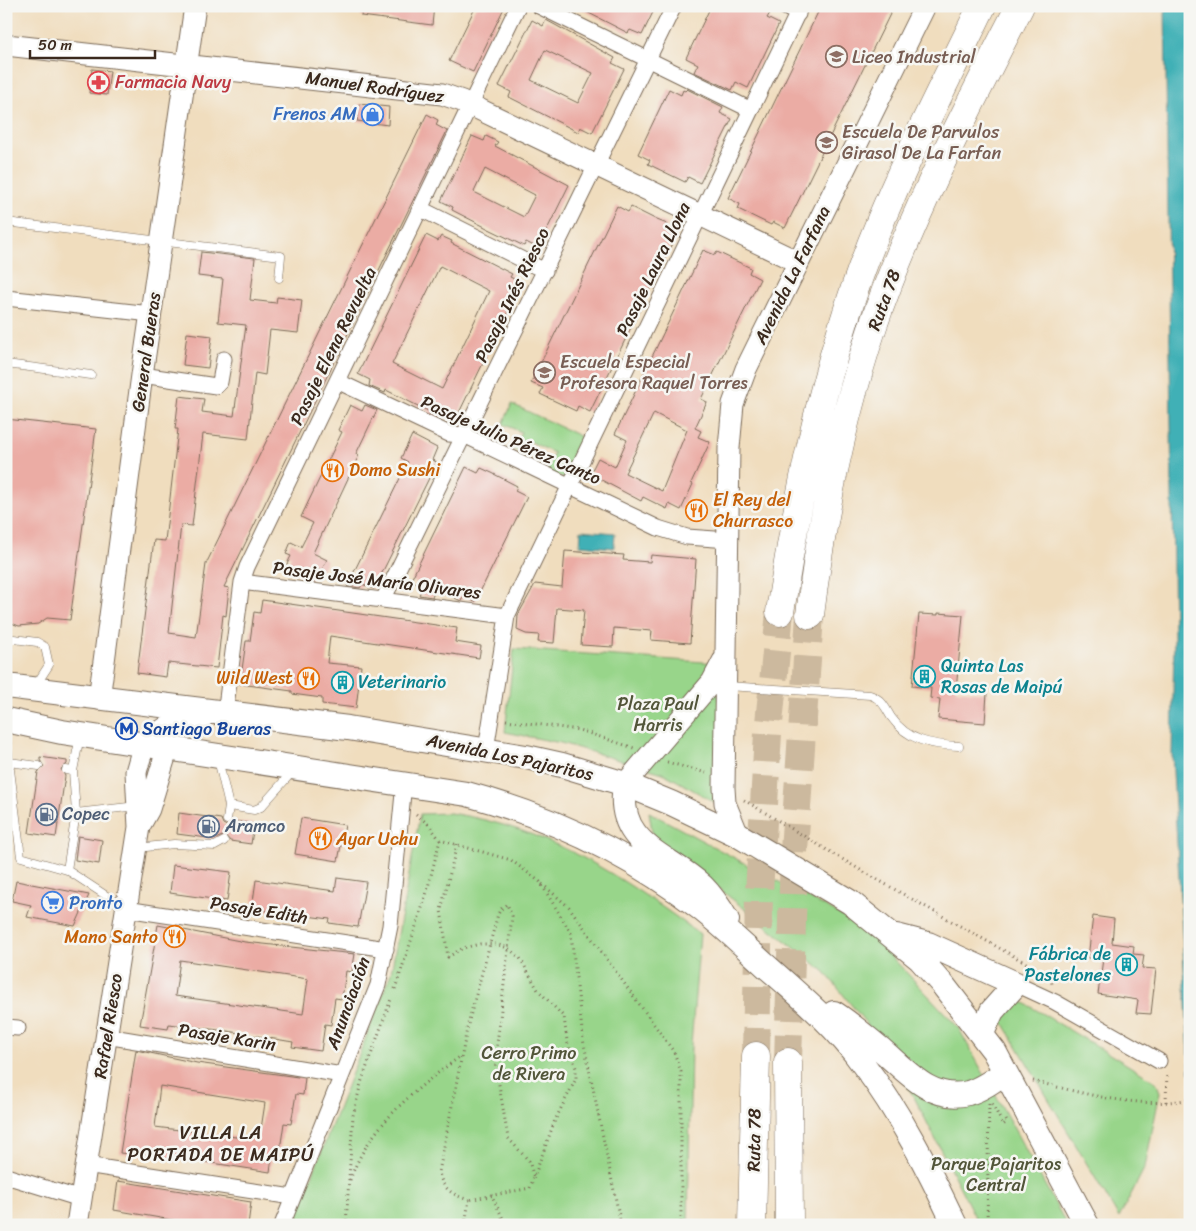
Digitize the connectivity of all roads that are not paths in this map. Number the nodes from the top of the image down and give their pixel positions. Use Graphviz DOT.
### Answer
graph roads {
  1 [pos="195,6"];
  2 [pos="518,6"];
  3 [pos="539,6"];
  4 [pos="674,6"];
  5 [pos="783,6"];
  6 [pos="925,6"];
  7 [pos="982,6"];
  8 [pos="1020,6"];
  9 [pos="800,10"];
  10 [pos="6,45"];
  11 [pos="647,59"];
  12 [pos="187,64"];
  13 [pos="470,105"];
  14 [pos="751,110"];
  15 [pos="597,166"];
  16 [pos="421,209"];
  17 [pos="700,215"];
  18 [pos="6,222"];
  19 [pos="162,240"];
  20 [pos="798,262"];
  21 [pos="545,271"];
  22 [pos="279,278"];
  23 [pos="6,298"];
  24 [pos="151,314"];
  25 [pos="224,359"];
  26 [pos="6,364"];
  27 [pos="91,374"];
  28 [pos="142,375"];
  29 [pos="337,380"];
  30 [pos="464,435"];
  31 [pos="569,486"];
  32 [pos="729,540"];
  33 [pos="242,582"];
  34 [pos="383,600"];
  35 [pos="780,612"];
  36 [pos="810,614"];
  37 [pos="507,616"];
  38 [pos="6,638"];
  39 [pos="726,651"];
  40 [pos="6,686"];
  41 [pos="725,686"];
  42 [pos="32,689"];
  43 [pos="99,698"];
  44 [pos="222,714"];
  45 [pos="6,720"];
  46 [pos="81,734"];
  47 [pos="6,738"];
  48 [pos="144,744"];
  49 [pos="959,746"];
  50 [pos="168,747"];
  51 [pos="486,750"];
  52 [pos="217,755"];
  53 [pos="9,762"];
  54 [pos="39,766"];
  55 [pos="297,767"];
  56 [pos="404,783"];
  57 [pos="625,784"];
  58 [pos="137,806"];
  59 [pos="229,806"];
  60 [pos="76,814"];
  61 [pos="227,820"];
  62 [pos="139,827"];
  63 [pos="738,835"];
  64 [pos="224,841"];
  65 [pos="135,848"];
  66 [pos="67,870"];
  67 [pos="126,909"];
  68 [pos="893,935"];
  69 [pos="732,936"];
  70 [pos="386,949"];
  71 [pos="1016,984"];
  72 [pos="788,985"];
  73 [pos="982,1033"];
  74 [pos="106,1036"];
  75 [pos="756,1056"];
  76 [pos="1160,1061"];
  77 [pos="788,1062"];
  78 [pos="1005,1072"];
  79 [pos="342,1075"];
  80 [pos="86,1165"];
  81 [pos="6,1176"];
  82 [pos="292,1197"];
  83 [pos="81,1199"];
  84 [pos="77,1225"];
  85 [pos="282,1225"];
  86 [pos="752,1225"];
  87 [pos="789,1225"];
  88 [pos="955,1225"];
  89 [pos="1087,1225"];
  1 -- 12 [label="street, General Bueras"];
  2 -- 13 [label="street, Pasaje Elena Revuelta"];
  3 -- 11 [label="street"];
  4 -- 11 [label="street, Pasaje Inés Riesco"];
  5 -- 9 [label="street"];
  6 -- 20 [label="street, Avenida La Farfana"];
  7 -- 35 [label="highway, Ruta 78"];
  8 -- 36 [label="highway, Ruta 78"];
  9 -- 14 [label="street, Pasaje Laura Llona"];
  10 -- 12 [label="street, Manuel Rodríguez"];
  11 -- 14 [label="street"];
  11 -- 15 [label="street, Pasaje Inés Riesco"];
  12 -- 13 [label="street, Manuel Rodríguez"];
  12 -- 19 [label="street, General Bueras"];
  13 -- 15 [label="street, Manuel Rodríguez"];
  13 -- 16 [label="street, Pasaje Elena Revuelta"];
  14 -- 17 [label="street, Pasaje Laura Llona"];
  15 -- 17 [label="street, Manuel Rodríguez"];
  15 -- 21 [label="street, Pasaje Inés Riesco"];
  16 -- 21 [label="street"];
  16 -- 29 [label="street, Pasaje Elena Revuelta"];
  17 -- 20 [label="street, Manuel Rodríguez"];
  17 -- 31 [label="street, Pasaje Laura Llona"];
  18 -- 19 [label="lane"];
  19 -- 22 [label="lane"];
  19 -- 24 [label="street, General Bueras"];
  20 -- 32 [label="street, Avenida La Farfana"];
  21 -- 30 [label="street, Pasaje Inés Riesco"];
  23 -- 24 [label="street"];
  24 -- 28 [label="street, General Bueras"];
  25 -- 28 [label="street"];
  26 -- 27 [label="lane"];
  28 -- 43 [label="street, General Bueras"];
  29 -- 30 [label="street, Pasaje Julio Pérez Canto"];
  29 -- 33 [label="street, Pasaje Elena Revuelta"];
  30 -- 31 [label="street, Pasaje Julio Pérez Canto"];
  30 -- 34 [label="street, Pasaje Inés Riesco"];
  31 -- 32 [label="street, Pasaje Julio Pérez Canto"];
  31 -- 37 [label="street, Pasaje Laura Llona"];
  32 -- 39 [label="street, Avenida La Farfana"];
  33 -- 34 [label="street, Pasaje José María Olivares"];
  33 -- 44 [label="street, Pasaje Elena Revuelta"];
  34 -- 37 [label="street, Pasaje José María Olivares"];
  37 -- 51 [label="street, Pasaje Laura Llona"];
  38 -- 42 [label="lane"];
  39 -- 41 [label="street, Avenida La Farfana"];
  39 -- 57 [label="street, Avenida La Farfana"];
  40 -- 42 [label="main road, Avenida Los Pajaritos"];
  41 -- 49 [label="lane"];
  41 -- 63 [label="street, Avenida La Farfana"];
  42 -- 43 [label="main road, Avenida Los Pajaritos"];
  43 -- 44 [label="main road, Avenida Los Pajaritos"];
  44 -- 48 [label="main road"];
  44 -- 51 [label="main road, Avenida Los Pajaritos"];
  45 -- 46 [label="main road"];
  46 -- 48 [label="main road"];
  46 -- 60 [label="lane"];
  47 -- 53 [label="lane"];
  48 -- 50 [label="main road"];
  48 -- 58 [label="street, Rafael Riesco"];
  50 -- 52 [label="main road"];
  50 -- 62 [label="street, Rafael Riesco"];
  51 -- 57 [label="main road, Avenida Los Pajaritos"];
  52 -- 55 [label="main road"];
  52 -- 59 [label="lane"];
  53 -- 54 [label="lane"];
  53 -- 66 [label="lane"];
  55 -- 56 [label="main road"];
  55 -- 59 [label="lane"];
  56 -- 69 [label="main road"];
  56 -- 70 [label="street, Anunciación"];
  57 -- 63 [label="main road, Avenida Los Pajaritos"];
  57 -- 69 [label="main road"];
  58 -- 60 [label="lane"];
  58 -- 62 [label="street, Rafael Riesco"];
  59 -- 61 [label="lane"];
  60 -- 66 [label="lane"];
  62 -- 65 [label="street, Rafael Riesco"];
  63 -- 68 [label="main road, Avenida Los Pajaritos"];
  64 -- 65 [label="lane"];
  65 -- 67 [label="street, Rafael Riesco"];
  66 -- 67 [label="lane"];
  67 -- 70 [label="street, Pasaje Edith"];
  67 -- 74 [label="street, Rafael Riesco"];
  68 -- 71 [label="main road"];
  68 -- 73 [label="main road, Avenida Los Pajaritos"];
  69 -- 72 [label="main road"];
  70 -- 79 [label="street, Anunciación"];
  71 -- 73 [label="main road"];
  71 -- 76 [label="street"];
  72 -- 78 [label="main road"];
  72 -- 88 [label="main road"];
  73 -- 78 [label="main road, Avenida Los Pajaritos"];
  74 -- 79 [label="street, Pasaje Karin"];
  74 -- 80 [label="street, Rafael Riesco"];
  75 -- 86 [label="highway, Ruta 78"];
  77 -- 87 [label="highway, Ruta 78"];
  78 -- 89 [label="main road, Avenida Los Pajaritos"];
  79 -- 82 [label="street, Anunciación"];
  80 -- 82 [label="street"];
  80 -- 83 [label="street, Rafael Riesco"];
  81 -- 83 [label="street"];
  82 -- 85 [label="street, Anunciación"];
  83 -- 84 [label="street, Rafael Riesco"];
}
